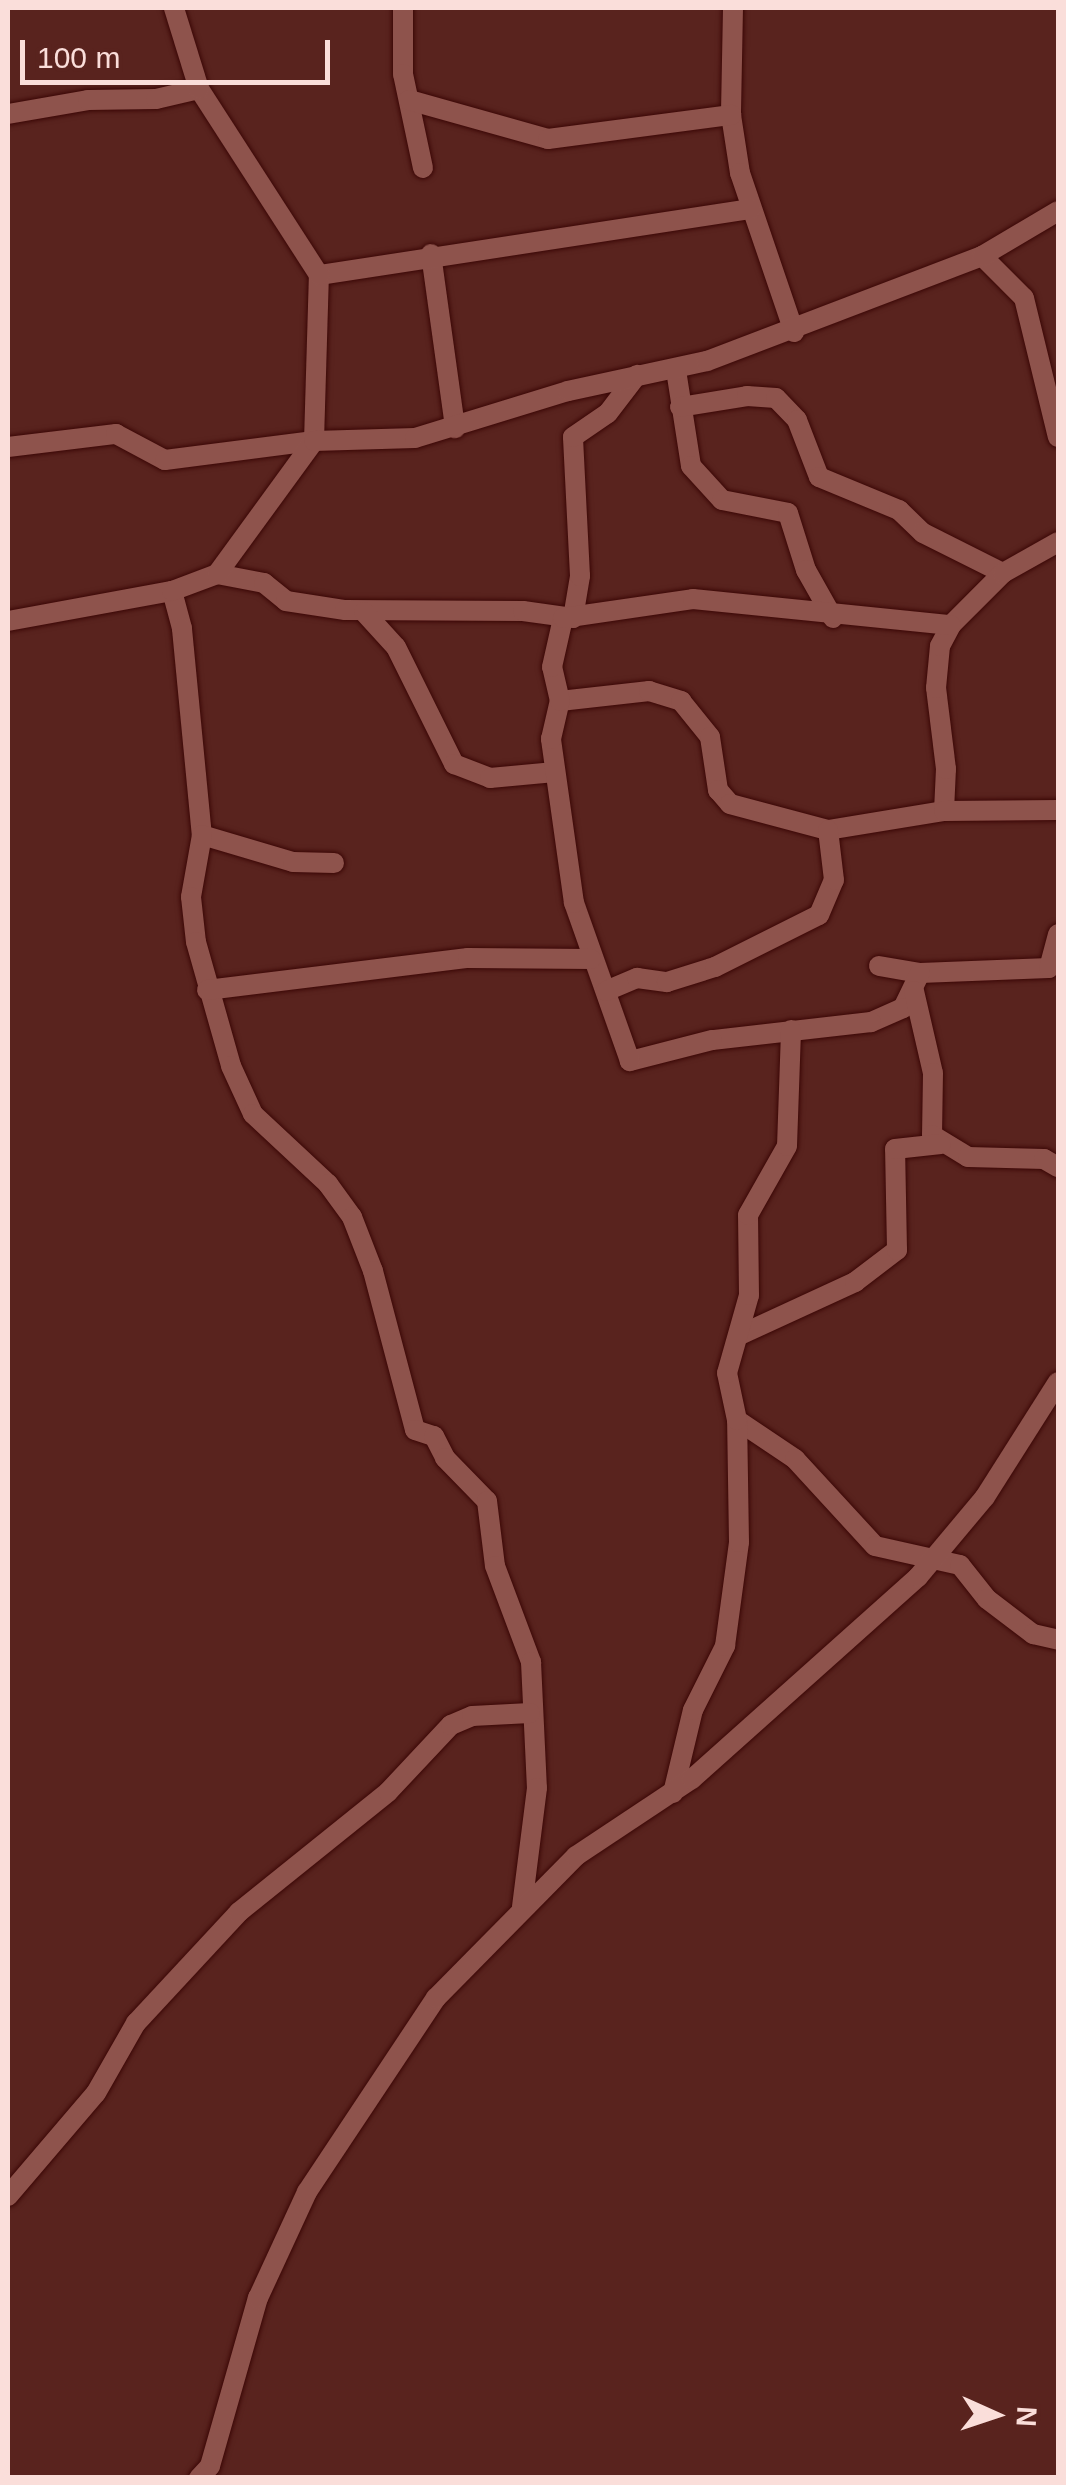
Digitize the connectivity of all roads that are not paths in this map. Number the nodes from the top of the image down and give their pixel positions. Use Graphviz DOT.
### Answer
graph roads {
  1 [pos="174,8"];
  2 [pos="403,8"];
  3 [pos="733,8"];
  4 [pos="199,88"];
  5 [pos="409,100"];
  6 [pos="8,114"];
  7 [pos="731,115"];
  8 [pos="423,168"];
  9 [pos="751,209"];
  10 [pos="1058,211"];
  11 [pos="431,254"];
  12 [pos="982,256"];
  13 [pos="319,275"];
  14 [pos="794,332"];
  15 [pos="1050,365"];
  16 [pos="676,370"];
  17 [pos="637,375"];
  18 [pos="680,407"];
  19 [pos="455,428"];
  20 [pos="1058,438"];
  21 [pos="314,441"];
  22 [pos="8,447"];
  23 [pos="1058,542"];
  24 [pos="217,574"];
  25 [pos="1003,574"];
  26 [pos="172,591"];
  27 [pos="364,612"];
  28 [pos="573,618"];
  29 [pos="833,618"];
  30 [pos="8,621"];
  31 [pos="951,625"];
  32 [pos="560,702"];
  33 [pos="555,772"];
  34 [pos="1058,810"];
  35 [pos="944,811"];
  36 [pos="828,830"];
  37 [pos="202,835"];
  38 [pos="334,862"];
  39 [pos="1058,934"];
  40 [pos="590,959"];
  41 [pos="879,966"];
  42 [pos="1054,968"];
  43 [pos="917,982"];
  44 [pos="207,990"];
  45 [pos="606,991"];
  46 [pos="792,1030"];
  47 [pos="941,1144"];
  48 [pos="1058,1167"];
  49 [pos="740,1334"];
  50 [pos="1058,1382"];
  51 [pos="737,1420"];
  52 [pos="935,1558"];
  53 [pos="1058,1640"];
  54 [pos="530,1713"];
  55 [pos="673,1793"];
  56 [pos="522,1907"];
  57 [pos="8,2196"];
  58 [pos="205,2474"];
  1 -- 4 [label="street"];
  2 -- 5 [label="street"];
  3 -- 7 [label="street"];
  4 -- 6 [label="street"];
  4 -- 13 [label="street"];
  5 -- 7 [label="street"];
  5 -- 8 [label="street"];
  7 -- 9 [label="street"];
  9 -- 11 [label="street"];
  9 -- 14 [label="street"];
  10 -- 12 [label="street"];
  11 -- 13 [label="street"];
  11 -- 19 [label="street"];
  12 -- 14 [label="street"];
  12 -- 15 [label="street"];
  13 -- 21 [label="street"];
  14 -- 16 [label="street"];
  15 -- 20 [label="street"];
  16 -- 17 [label="street"];
  16 -- 18 [label="street"];
  17 -- 19 [label="street"];
  17 -- 28 [label="street"];
  18 -- 25 [label="street"];
  18 -- 29 [label="street"];
  19 -- 21 [label="street"];
  21 -- 22 [label="street"];
  21 -- 24 [label="street"];
  23 -- 25 [label="street"];
  24 -- 26 [label="street"];
  24 -- 27 [label="street"];
  25 -- 31 [label="street"];
  26 -- 30 [label="street"];
  26 -- 37 [label="street"];
  27 -- 28 [label="street"];
  27 -- 33 [label="street"];
  28 -- 29 [label="street"];
  28 -- 32 [label="street"];
  29 -- 31 [label="street"];
  31 -- 35 [label="street"];
  32 -- 33 [label="street"];
  32 -- 36 [label="street"];
  33 -- 40 [label="street"];
  34 -- 35 [label="street"];
  35 -- 36 [label="street"];
  36 -- 45 [label="street"];
  37 -- 38 [label="street"];
  37 -- 44 [label="street"];
  39 -- 42 [label="street"];
  40 -- 44 [label="street"];
  40 -- 45 [label="street"];
  41 -- 43 [label="street"];
  42 -- 43 [label="street"];
  43 -- 46 [label="street"];
  43 -- 47 [label="street"];
  44 -- 54 [label="street"];
  45 -- 46 [label="street"];
  46 -- 49 [label="street"];
  47 -- 48 [label="street"];
  47 -- 49 [label="street"];
  49 -- 51 [label="street"];
  50 -- 52 [label="street"];
  51 -- 52 [label="street"];
  51 -- 55 [label="street"];
  52 -- 53 [label="street"];
  52 -- 55 [label="street"];
  54 -- 56 [label="street"];
  54 -- 57 [label="street"];
  55 -- 56 [label="street"];
  56 -- 58 [label="street"];
}
